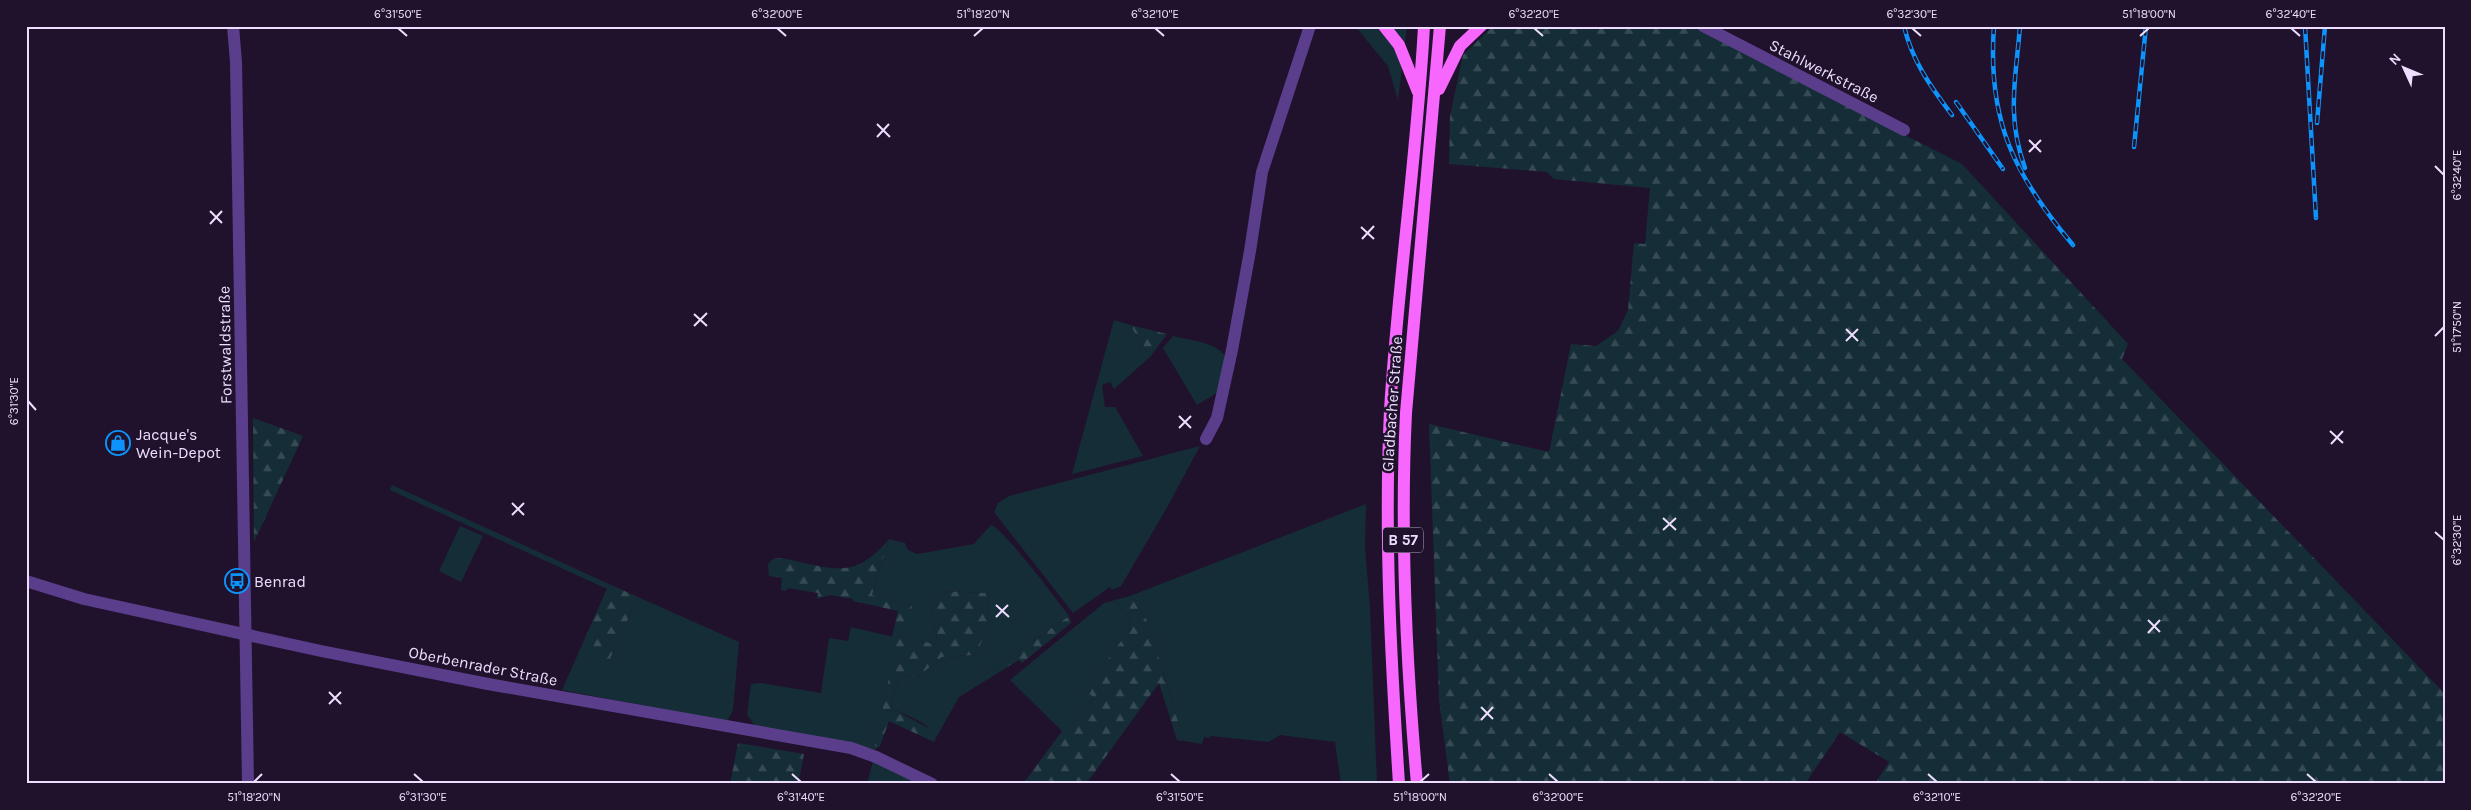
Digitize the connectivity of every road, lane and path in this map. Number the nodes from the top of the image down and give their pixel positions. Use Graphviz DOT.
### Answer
graph roads {
  1 [pos="233,26"];
  2 [pos="1310,26"];
  3 [pos="1384,26"];
  4 [pos="1424,26"];
  5 [pos="1440,26"];
  6 [pos="1481,26"];
  7 [pos="1703,26"];
  8 [pos="1420,96"];
  9 [pos="1435,98"];
  10 [pos="1904,130"];
  11 [pos="1206,440"];
  12 [pos="26,581"];
  13 [pos="246,636"];
  14 [pos="248,784"];
  15 [pos="932,784"];
  16 [pos="1400,784"];
  17 [pos="1417,784"];
  1 -- 13 [label="street, Forstwaldstraße"];
  2 -- 11 [label="street"];
  3 -- 8 [label="main road"];
  4 -- 8 [label="main road, Gladbacher Straße / B 57"];
  5 -- 9 [label="main road, Gladbacher Straße / B 57"];
  6 -- 9 [label="main road"];
  7 -- 10 [label="street, Stahlwerkstraße"];
  8 -- 16 [label="main road, Gladbacher Straße / B 57"];
  9 -- 17 [label="main road, Gladbacher Straße / B 57"];
  12 -- 13 [label="street, Oberbenrader Straße"];
  13 -- 14 [label="street, Forstwaldstraße"];
  13 -- 15 [label="street, Oberbenrader Straße"];
}
